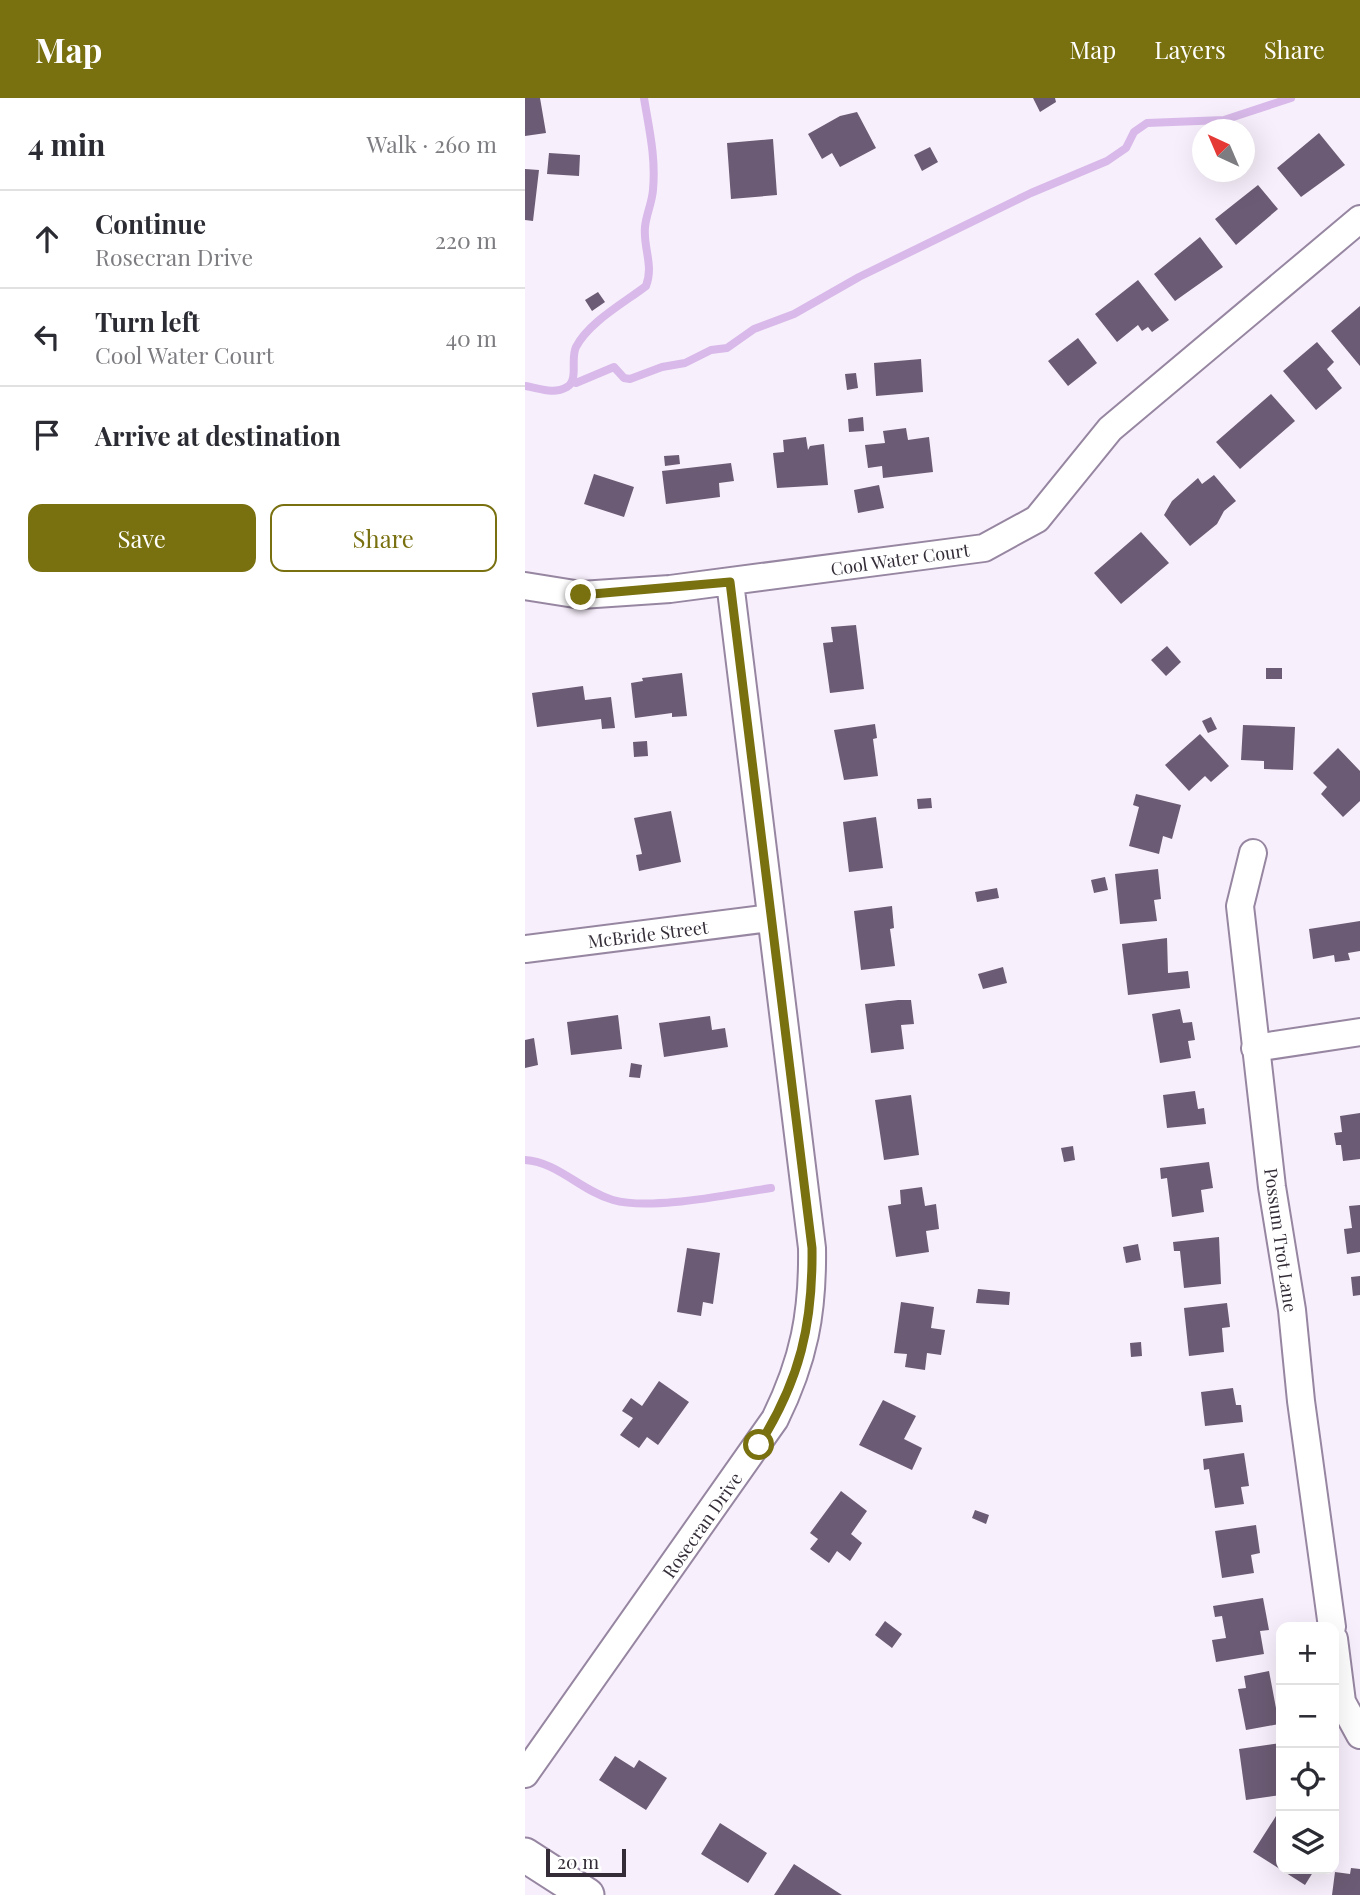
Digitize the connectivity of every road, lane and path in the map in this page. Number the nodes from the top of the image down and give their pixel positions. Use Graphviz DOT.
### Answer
graph roads {
  1 [pos="1360,219"];
  2 [pos="730,582"];
  3 [pos="525,586"];
  4 [pos="1253,853"];
  5 [pos="770,918"];
  6 [pos="525,949"];
  7 [pos="1360,1032"];
  8 [pos="1255,1048"];
  9 [pos="1331,1622"];
  10 [pos="1339,1678"];
  11 [pos="1360,1735"];
  12 [pos="525,1774"];
  13 [pos="525,1854"];
  14 [pos="587,1895"];
  1 -- 2 [label="street, Cool Water Court"];
  2 -- 3 [label="street, Cool Water Court"];
  2 -- 5 [label="street, Rosecran Drive"];
  4 -- 8 [label="street, Possum Trot Lane"];
  5 -- 6 [label="street, McBride Street"];
  5 -- 12 [label="street, Rosecran Drive"];
  7 -- 8 [label="street"];
  8 -- 9 [label="street, Possum Trot Lane"];
  10 -- 11 [label="street"];
  13 -- 14 [label="street"];
}
